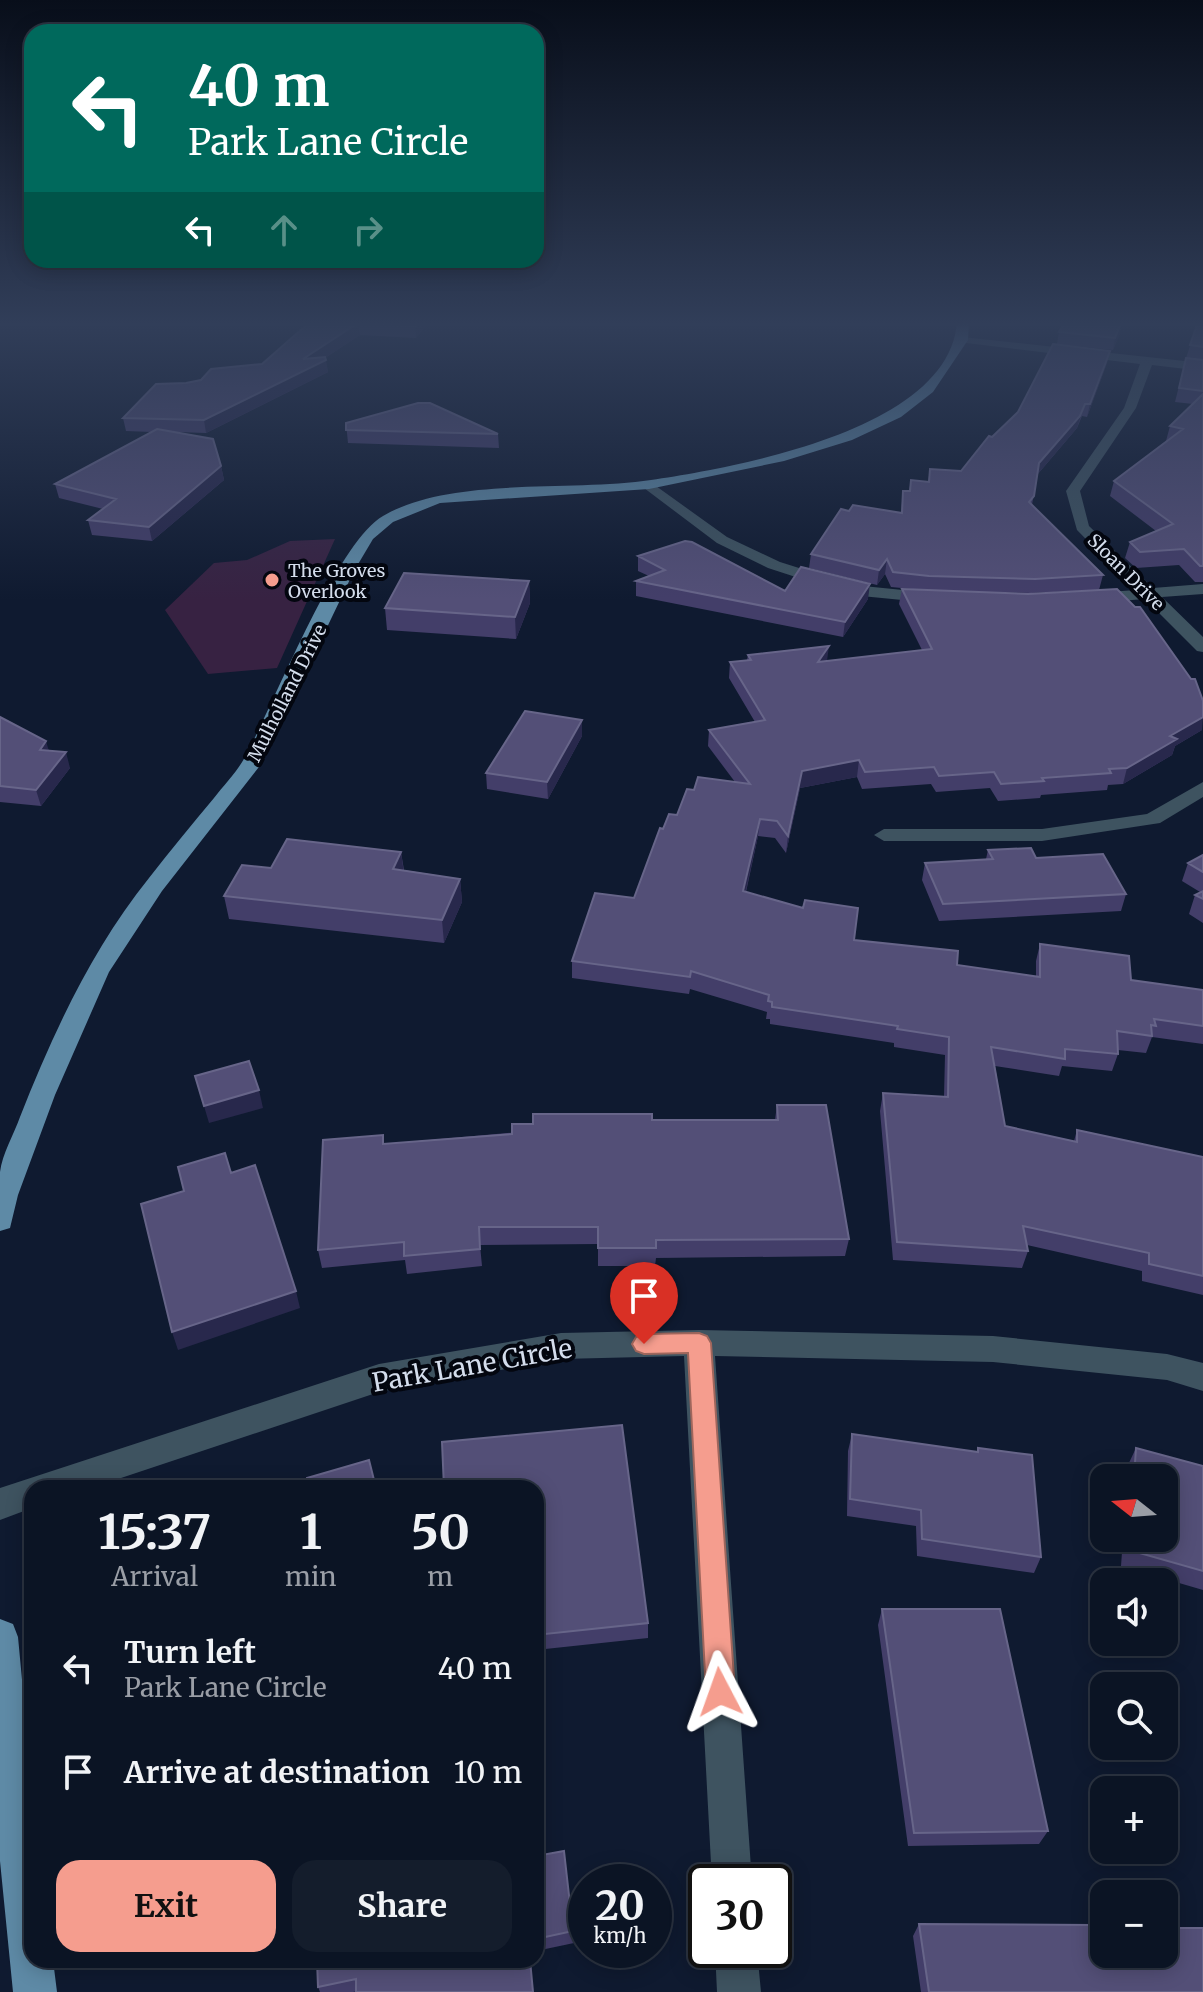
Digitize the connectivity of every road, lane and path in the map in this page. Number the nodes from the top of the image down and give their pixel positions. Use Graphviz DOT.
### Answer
graph roads {
  1 [pos="896,414"];
  2 [pos="1126,414"];
  3 [pos="649,485"];
  4 [pos="1203,589"];
  5 [pos="1147,594"];
  6 [pos="1078,600"];
  7 [pos="955,601"];
  8 [pos="1203,647"];
  9 [pos="1203,788"];
  10 [pos="884,835"];
  11 [pos="0,1220"];
  12 [pos="699,1343"];
  13 [pos="1203,1377"];
  14 [pos="68,1480"];
  15 [pos="24,1495"];
  16 [pos="0,1504"];
  17 [pos="0,1637"];
  18 [pos="7,1807"];
  19 [pos="731,1864"];
  20 [pos="24,1919"];
  21 [pos="31,1968"];
  22 [pos="737,1968"];
  23 [pos="35,1992"];
  24 [pos="739,1992"];
  1 -- 3 [label="main road, Mulholland Drive"];
  2 -- 5 [label="street, Sloan Drive"];
  3 -- 7 [label="street"];
  3 -- 11 [label="main road, Mulholland Drive"];
  4 -- 5 [label="street"];
  5 -- 6 [label="street"];
  5 -- 8 [label="street, Sloan Drive"];
  9 -- 10 [label="street"];
  12 -- 13 [label="street, Park Lane Circle"];
  12 -- 14 [label="street, Park Lane Circle"];
  12 -- 19 [label="street"];
  15 -- 16 [label="street"];
  17 -- 18 [label="main road"];
  18 -- 20 [label="main road"];
  21 -- 23 [label="main road"];
  22 -- 24 [label="street"];
}
